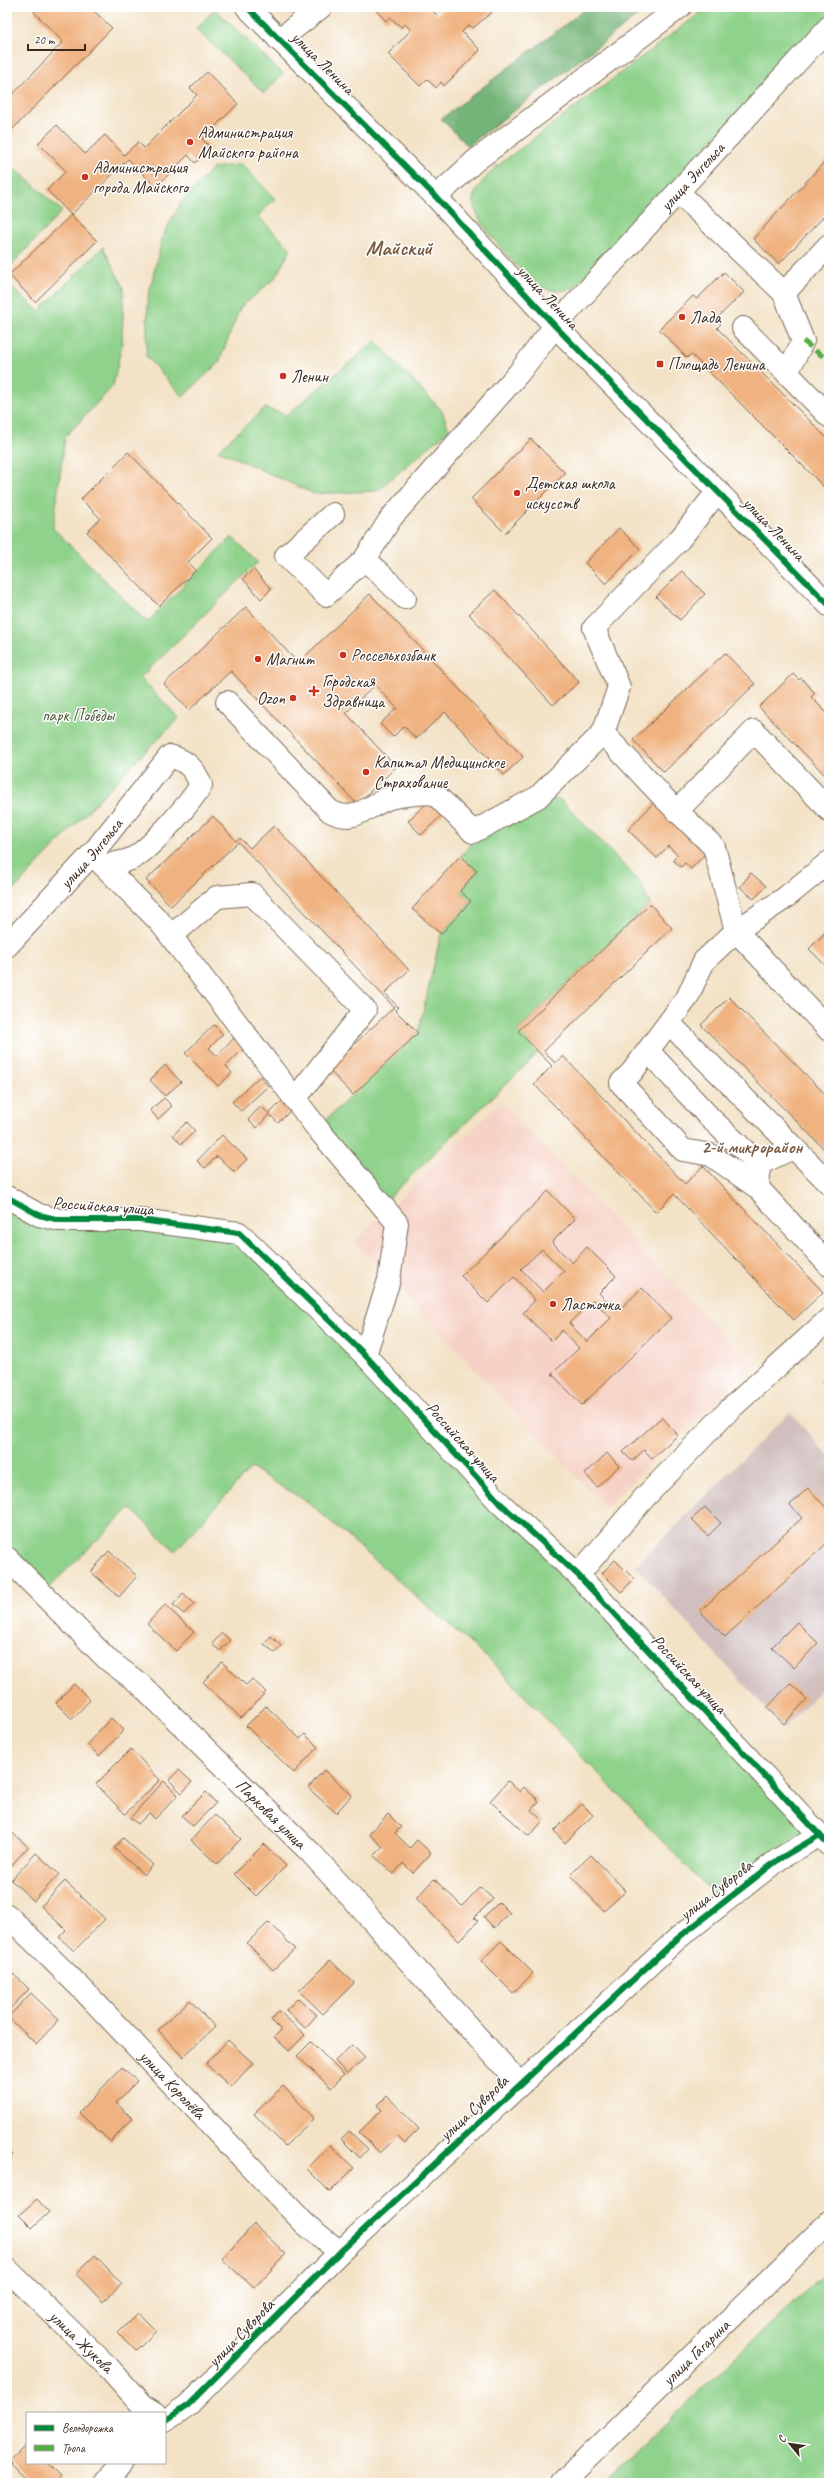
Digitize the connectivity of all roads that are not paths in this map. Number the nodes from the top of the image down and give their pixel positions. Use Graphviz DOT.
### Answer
graph roads {
  1 [pos="248,7"];
  2 [pos="321,7"];
  3 [pos="680,7"];
  4 [pos="826,36"];
  5 [pos="279,40"];
  6 [pos="678,192"];
  7 [pos="436,197"];
  8 [pos="829,244"];
  9 [pos="784,294"];
  10 [pos="555,326"];
  11 [pos="743,328"];
  12 [pos="787,372"];
  13 [pos="829,416"];
  14 [pos="718,492"];
  15 [pos="333,514"];
  16 [pos="365,559"];
  17 [pos="405,598"];
  18 [pos="829,605"];
  19 [pos="227,702"];
  20 [pos="603,733"];
  21 [pos="829,810"];
  22 [pos="677,811"];
  23 [pos="98,860"];
  24 [pos="829,862"];
  25 [pos="736,931"];
  26 [pos="171,936"];
  27 [pos="7,946"];
  28 [pos="669,1023"];
  29 [pos="829,1030"];
  30 [pos="648,1051"];
  31 [pos="295,1099"];
  32 [pos="793,1148"];
  33 [pos="759,1164"];
  34 [pos="829,1183"];
  35 [pos="758,1188"];
  36 [pos="7,1197"];
  37 [pos="829,1265"];
  38 [pos="829,1319"];
  39 [pos="365,1355"];
  40 [pos="7,1558"];
  41 [pos="578,1576"];
  42 [pos="824,1840"];
  43 [pos="7,1915"];
  44 [pos="520,2084"];
  45 [pos="829,2222"];
  46 [pos="340,2252"];
  47 [pos="7,2269"];
  48 [pos="155,2412"];
  49 [pos="166,2416"];
  50 [pos="121,2464"];
  51 [pos="105,2483"];
  52 [pos="562,2483"];
  1 -- 5 [label="street, улица Ленина"];
  2 -- 5 [label="street"];
  3 -- 7 [label="street"];
  4 -- 6 [label="street, улица Энгельса"];
  5 -- 7 [label="street, улица Ленина"];
  6 -- 9 [label="street"];
  6 -- 10 [label="street, улица Энгельса"];
  7 -- 10 [label="street, улица Ленина"];
  8 -- 9 [label="street"];
  9 -- 12 [label="street"];
  10 -- 14 [label="street, улица Ленина"];
  10 -- 16 [label="street, улица Энгельса"];
  11 -- 12 [label="street"];
  12 -- 13 [label="street"];
  14 -- 18 [label="street, улица Ленина"];
  14 -- 20 [label="street"];
  15 -- 16 [label="street, улица Энгельса"];
  16 -- 17 [label="street"];
  19 -- 20 [label="street"];
  20 -- 22 [label="street"];
  21 -- 22 [label="street"];
  22 -- 25 [label="street"];
  23 -- 23 [label="street, улица Энгельса"];
  23 -- 26 [label="street"];
  23 -- 27 [label="street, улица Энгельса"];
  24 -- 25 [label="street"];
  25 -- 28 [label="street"];
  25 -- 29 [label="street"];
  26 -- 31 [label="street"];
  26 -- 31 [label="street"];
  28 -- 30 [label="street"];
  28 -- 32 [label="street"];
  30 -- 33 [label="street"];
  30 -- 35 [label="street"];
  31 -- 39 [label="street"];
  32 -- 33 [label="street"];
  32 -- 34 [label="street"];
  33 -- 35 [label="street"];
  35 -- 37 [label="street"];
  36 -- 39 [label="street, Российская улица"];
  38 -- 41 [label="street"];
  39 -- 41 [label="street, Российская улица"];
  40 -- 44 [label="street, Парковая улица"];
  41 -- 42 [label="street, Российская улица"];
  42 -- 44 [label="street, улица Суворова"];
  43 -- 46 [label="street, улица Королёва"];
  44 -- 46 [label="street, улица Суворова"];
  45 -- 52 [label="street, улица Гагарина"];
  46 -- 49 [label="street, улица Суворова"];
  47 -- 48 [label="street, улица Жукова"];
  50 -- 51 [label="street"];
}
